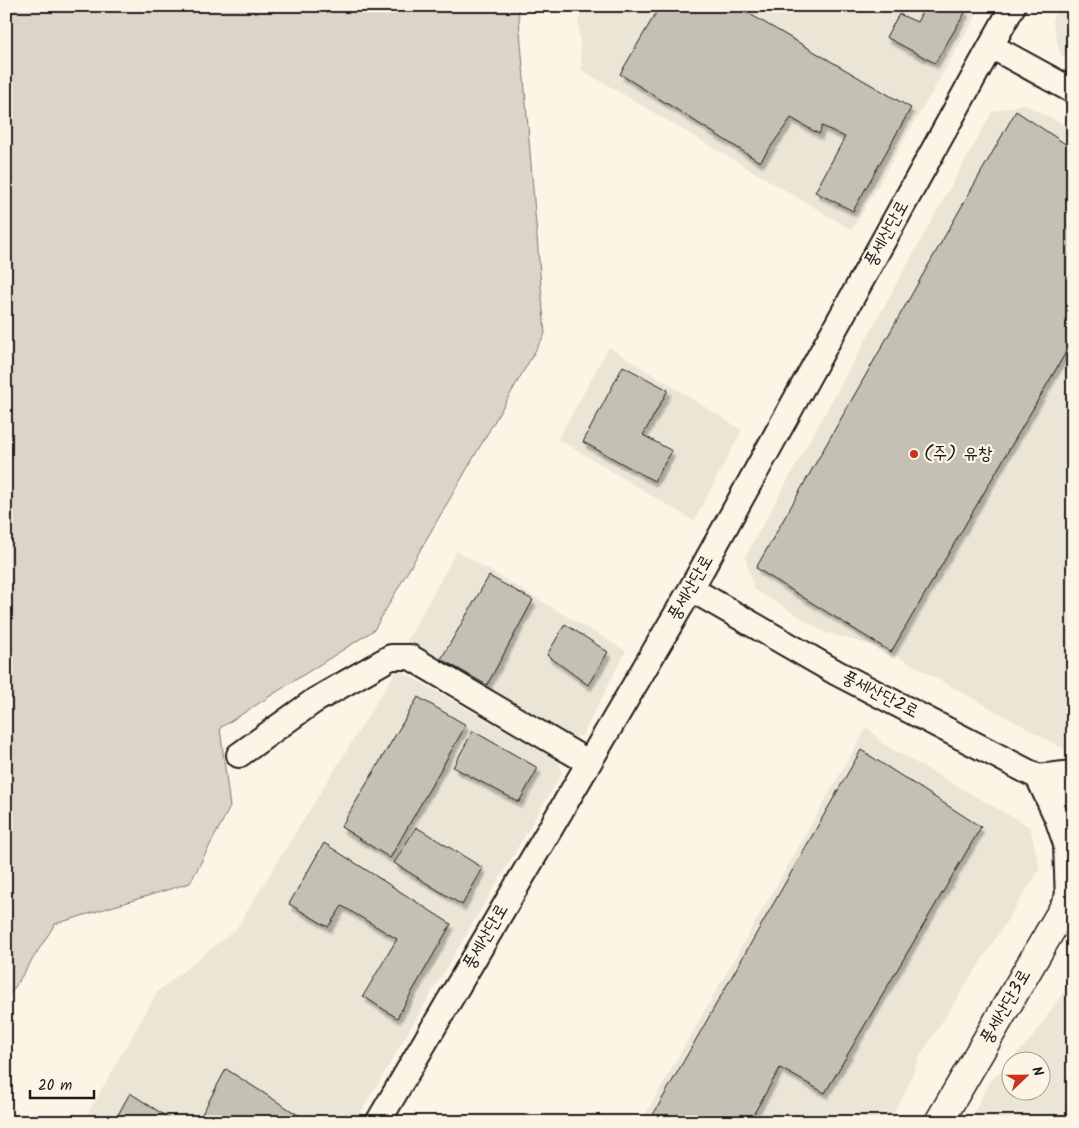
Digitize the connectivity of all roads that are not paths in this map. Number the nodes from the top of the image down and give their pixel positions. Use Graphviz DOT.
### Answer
graph roads {
  1 [pos="1013,6"];
  2 [pos="990,46"];
  3 [pos="1073,91"];
  4 [pos="691,589"];
  5 [pos="239,755"];
  6 [pos="588,762"];
  7 [pos="1073,774"];
  8 [pos="1038,777"];
  9 [pos="1073,795"];
  10 [pos="1071,897"];
  11 [pos="378,1122"];
  12 [pos="939,1122"];
  1 -- 2 [label="street, 풍세산단로"];
  2 -- 3 [label="street"];
  2 -- 4 [label="street, 풍세산단로"];
  4 -- 6 [label="street, 풍세산단로"];
  4 -- 8 [label="street, 풍세산단2로"];
  5 -- 6 [label="street"];
  6 -- 11 [label="street, 풍세산단로"];
  7 -- 8 [label="street"];
  8 -- 9 [label="street, 풍세산단2로"];
  8 -- 10 [label="street"];
  10 -- 12 [label="street, 풍세산단3로"];
}
